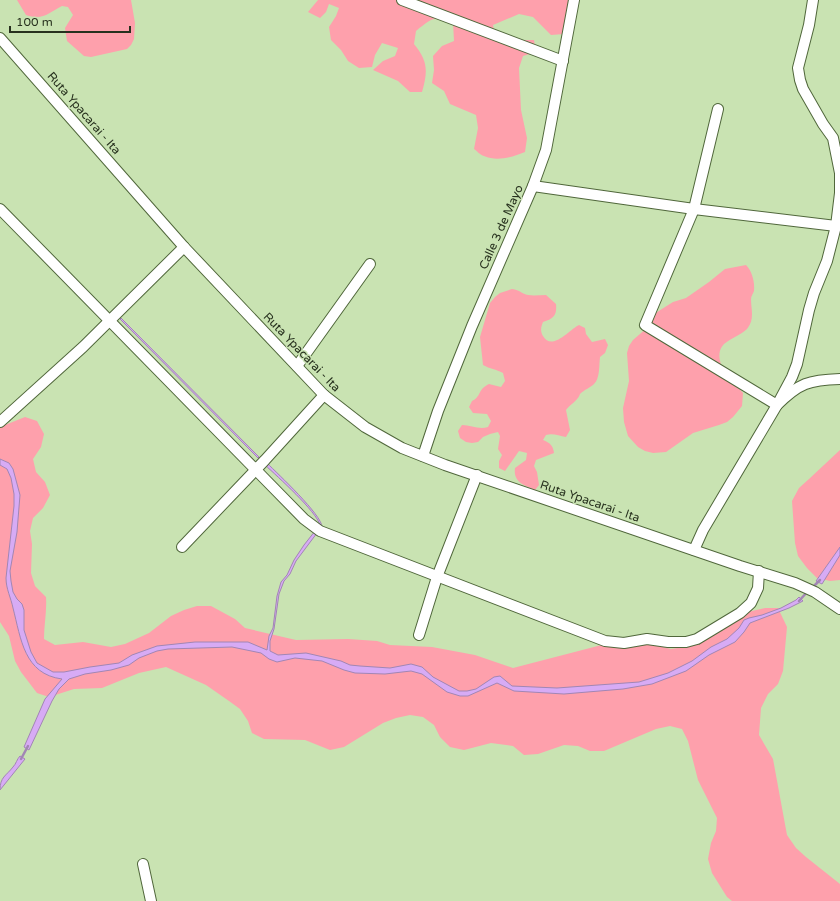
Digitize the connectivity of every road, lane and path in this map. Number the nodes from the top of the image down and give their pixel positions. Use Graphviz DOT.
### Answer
graph roads {
  1 [pos="402,0"];
  2 [pos="574,0"];
  3 [pos="813,0"];
  4 [pos="0,38"];
  5 [pos="563,61"];
  6 [pos="718,109"];
  7 [pos="836,138"];
  8 [pos="534,186"];
  9 [pos="0,209"];
  10 [pos="694,209"];
  11 [pos="836,226"];
  12 [pos="184,246"];
  13 [pos="370,264"];
  14 [pos="109,320"];
  15 [pos="297,366"];
  16 [pos="840,379"];
  17 [pos="324,395"];
  18 [pos="777,405"];
  19 [pos="0,422"];
  20 [pos="423,456"];
  21 [pos="260,464"];
  22 [pos="477,476"];
  23 [pos="182,547"];
  24 [pos="694,550"];
  25 [pos="759,572"];
  26 [pos="437,577"];
  27 [pos="840,609"];
  28 [pos="419,635"];
  29 [pos="143,864"];
  30 [pos="151,901"];
  1 -- 5 [label="street"];
  2 -- 5 [label="street, Calle 3 de Mayo"];
  3 -- 7 [label="street"];
  4 -- 12 [label="street, Ruta Ypacarai - Ita"];
  5 -- 8 [label="street, Calle 3 de Mayo"];
  6 -- 10 [label="street"];
  7 -- 11 [label="street"];
  8 -- 10 [label="street"];
  8 -- 20 [label="street, Calle 3 de Mayo"];
  9 -- 14 [label="street"];
  10 -- 11 [label="street"];
  10 -- 18 [label="street"];
  11 -- 18 [label="street"];
  12 -- 14 [label="street"];
  12 -- 15 [label="street, Ruta Ypacarai - Ita"];
  13 -- 15 [label="street"];
  14 -- 19 [label="street"];
  14 -- 21 [label="street"];
  15 -- 17 [label="street, Ruta Ypacarai - Ita"];
  16 -- 18 [label="street"];
  17 -- 20 [label="street, Ruta Ypacarai - Ita"];
  17 -- 21 [label="street"];
  18 -- 24 [label="street"];
  20 -- 22 [label="street, Ruta Ypacarai - Ita"];
  21 -- 23 [label="street"];
  21 -- 26 [label="street"];
  22 -- 24 [label="street, Ruta Ypacarai - Ita"];
  22 -- 26 [label="street"];
  24 -- 25 [label="street, Ruta Ypacarai - Ita"];
  25 -- 26 [label="street"];
  25 -- 27 [label="street, Ruta Ypacarai - Ita"];
  26 -- 28 [label="street"];
  29 -- 30 [label="street"];
}
